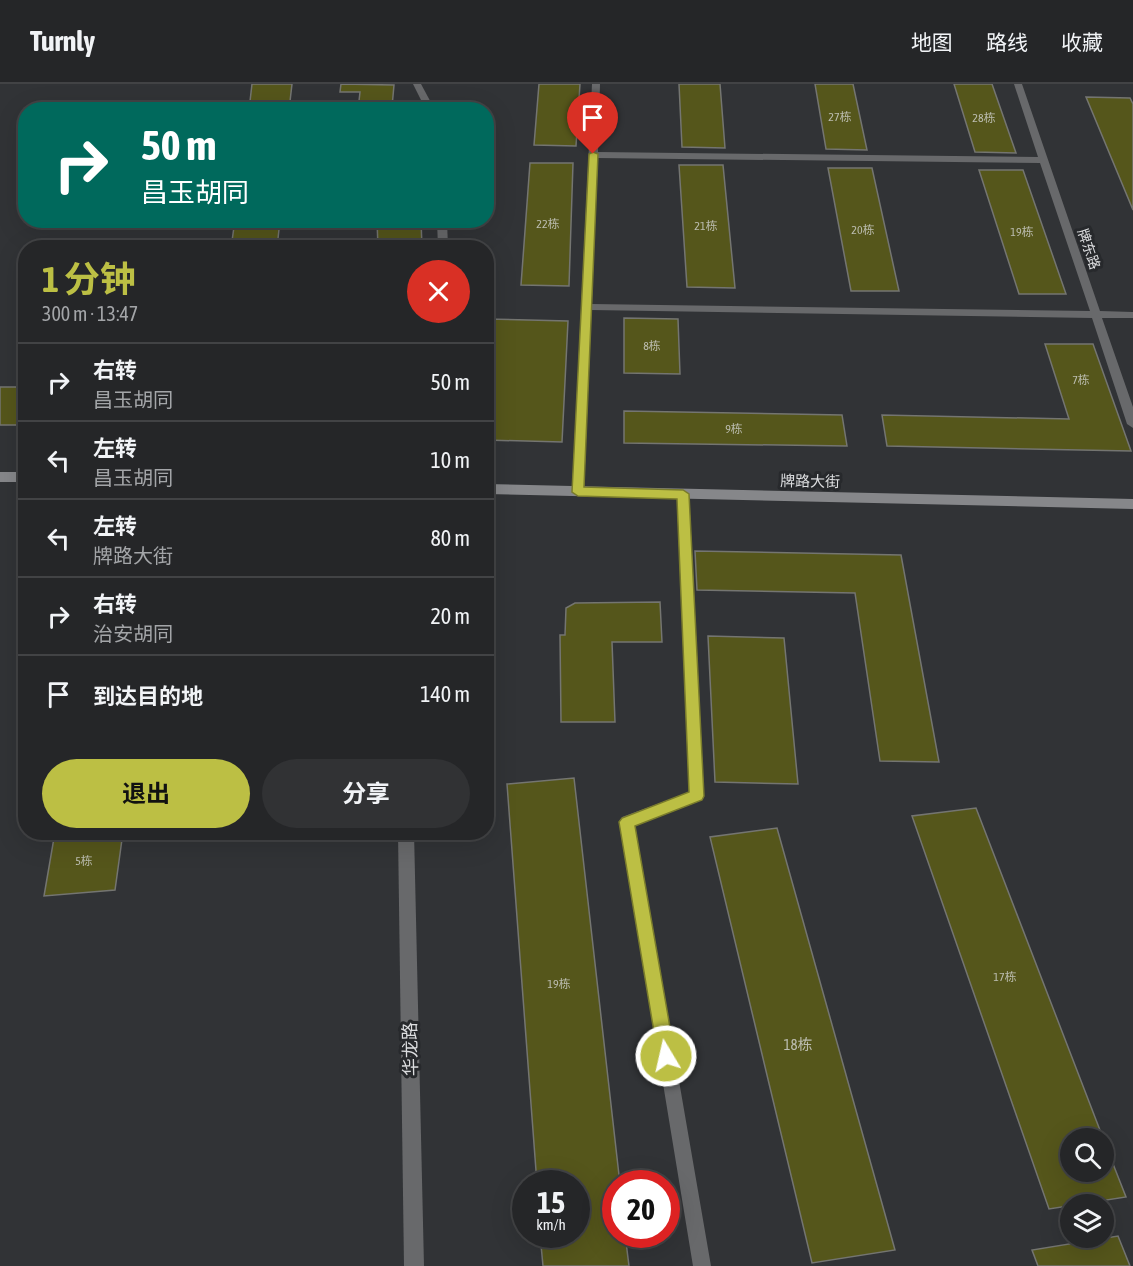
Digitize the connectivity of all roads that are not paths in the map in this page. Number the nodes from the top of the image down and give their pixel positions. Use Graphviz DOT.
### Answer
graph roads {
  1 [pos="417,84"];
  2 [pos="596,84"];
  3 [pos="1018,84"];
  4 [pos="427,102"];
  5 [pos="593,154"];
  6 [pos="1043,160"];
  7 [pos="586,307"];
  8 [pos="1097,314"];
  9 [pos="1133,315"];
  10 [pos="1133,424"];
  11 [pos="0,477"];
  12 [pos="18,477"];
  13 [pos="494,489"];
  14 [pos="578,492"];
  15 [pos="683,494"];
  16 [pos="1133,504"];
  17 [pos="406,840"];
  18 [pos="414,1266"];
  19 [pos="702,1266"];
  1 -- 4 [label="lane"];
  2 -- 5 [label="lane"];
  3 -- 6 [label="lane, 牌东路"];
  5 -- 6 [label="lane"];
  5 -- 7 [label="lane"];
  6 -- 8 [label="lane, 牌东路"];
  7 -- 8 [label="lane"];
  7 -- 14 [label="lane"];
  8 -- 9 [label="lane"];
  8 -- 10 [label="lane, 牌东路"];
  11 -- 12 [label="street"];
  13 -- 14 [label="street, 牌路大街"];
  14 -- 15 [label="street, 牌路大街"];
  15 -- 16 [label="street, 牌路大街"];
  15 -- 19 [label="lane"];
  17 -- 18 [label="street, 华龙路"];
}
